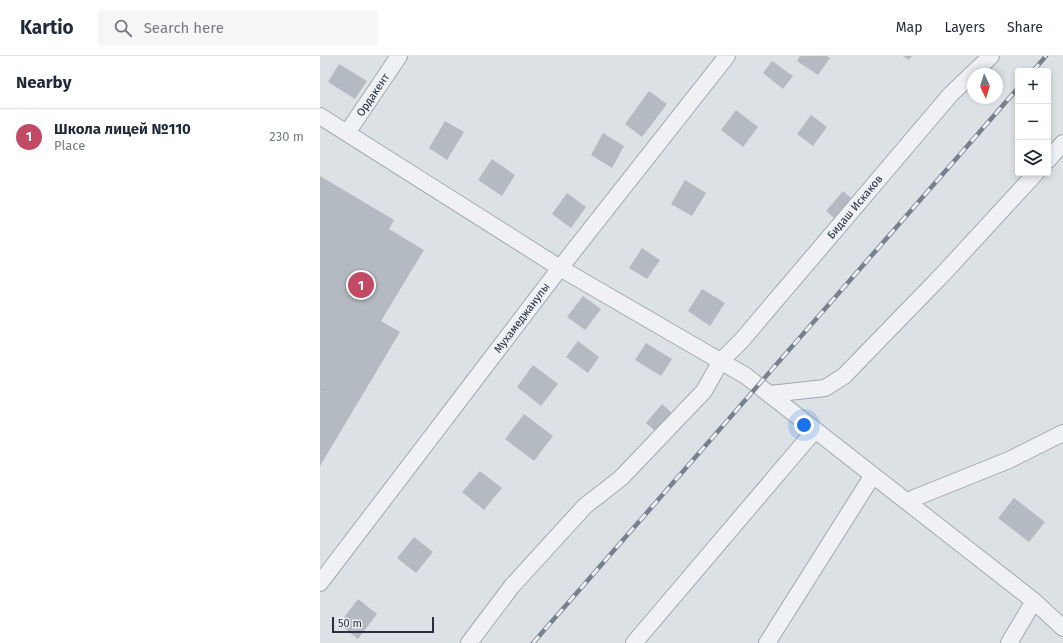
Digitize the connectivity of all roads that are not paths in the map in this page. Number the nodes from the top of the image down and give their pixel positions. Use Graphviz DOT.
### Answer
graph roads {
  1 [pos="399,56"];
  2 [pos="727,56"];
  3 [pos="991,56"];
  4 [pos="320,116"];
  5 [pos="347,133"];
  6 [pos="1063,143"];
  7 [pos="1051,157"];
  8 [pos="1033,176"];
  9 [pos="560,268"];
  10 [pos="721,361"];
  11 [pos="770,394"];
  12 [pos="815,430"];
  13 [pos="1063,433"];
  14 [pos="873,475"];
  15 [pos="907,501"];
  16 [pos="320,583"];
  17 [pos="1034,601"];
  18 [pos="1063,628"];
  19 [pos="469,643"];
  20 [pos="634,643"];
  21 [pos="766,643"];
  22 [pos="1009,643"];
  1 -- 5 [label="street, Ордакент"];
  2 -- 9 [label="street, Мухамеджанулы"];
  3 -- 10 [label="street, Бидаш Искаков"];
  4 -- 5 [label="street"];
  5 -- 9 [label="street"];
  6 -- 7 [label="street"];
  8 -- 11 [label="street"];
  9 -- 10 [label="street"];
  9 -- 16 [label="street, Мухамеджанулы"];
  10 -- 11 [label="street"];
  10 -- 19 [label="street, Бидаш Искаков"];
  11 -- 12 [label="street"];
  12 -- 14 [label="street"];
  12 -- 20 [label="street"];
  13 -- 15 [label="street"];
  14 -- 15 [label="street"];
  14 -- 21 [label="street"];
  15 -- 17 [label="street"];
  17 -- 18 [label="street"];
  17 -- 22 [label="street"];
}
